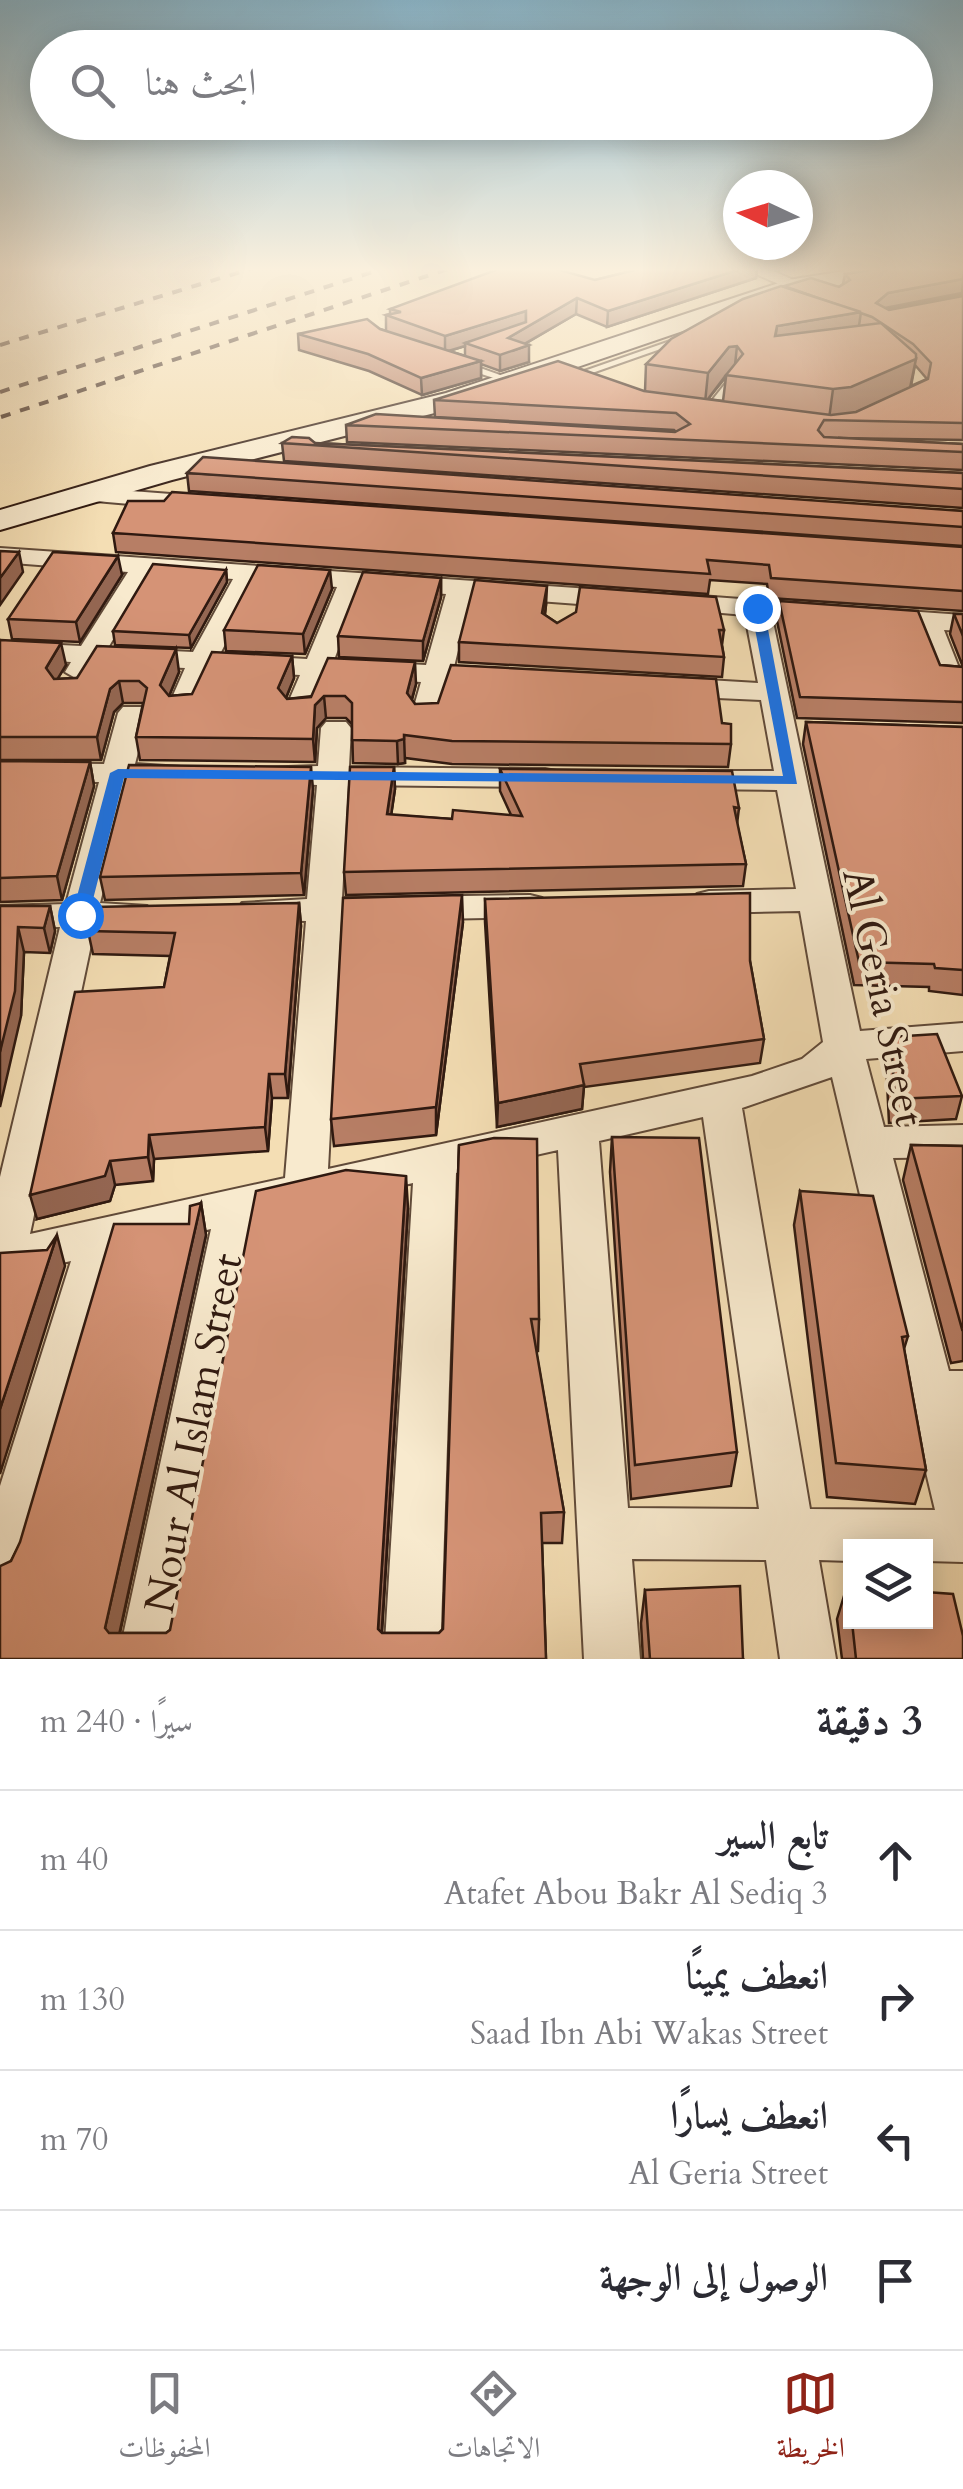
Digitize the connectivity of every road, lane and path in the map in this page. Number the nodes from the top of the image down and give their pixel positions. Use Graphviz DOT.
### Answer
graph roads {
  1 [pos="640,344"];
  2 [pos="664,344"];
  3 [pos="445,359"];
  4 [pos="560,373"];
  5 [pos="512,381"];
  6 [pos="732,381"];
  7 [pos="586,383"];
  8 [pos="690,408"];
  9 [pos="709,410"];
  10 [pos="727,413"];
  11 [pos="369,422"];
  12 [pos="445,427"];
  13 [pos="338,453"];
  14 [pos="264,460"];
  15 [pos="161,473"];
  16 [pos="92,495"];
  17 [pos="14,506"];
  18 [pos="242,506"];
  19 [pos="0,520"];
  20 [pos="0,555"];
  21 [pos="50,559"];
  22 [pos="145,565"];
  23 [pos="249,573"];
  24 [pos="352,580"];
  25 [pos="30,588"];
  26 [pos="461,588"];
  27 [pos="757,608"];
  28 [pos="928,620"];
  29 [pos="963,623"];
  30 [pos="0,650"];
  31 [pos="88,655"];
  32 [pos="202,661"];
  33 [pos="314,667"];
  34 [pos="436,674"];
  35 [pos="516,678"];
  36 [pos="949,678"];
  37 [pos="655,686"];
  38 [pos="68,692"];
  39 [pos="774,692"];
  40 [pos="182,709"];
  41 [pos="299,712"];
  42 [pos="133,713"];
  43 [pos="426,716"];
  44 [pos="336,728"];
  45 [pos="0,772"];
  46 [pos="118,773"];
  47 [pos="196,774"];
  48 [pos="235,775"];
  49 [pos="333,776"];
  50 [pos="572,778"];
  51 [pos="652,779"];
  52 [pos="792,781"];
  53 [pos="815,900"];
  54 [pos="677,903"];
  55 [pos="560,905"];
  56 [pos="324,910"];
  57 [pos="230,912"];
  58 [pos="174,913"];
  59 [pos="80,915"];
  60 [pos="0,917"];
  61 [pos="963,1037"];
  62 [pos="844,1048"];
  63 [pos="720,1098"];
  64 [pos="578,1130"];
  65 [pos="963,1141"];
  66 [pos="868,1143"];
  67 [pos="435,1163"];
  68 [pos="305,1192"];
  69 [pos="238,1206"];
  70 [pos="100,1237"];
  71 [pos="2,1258"];
  72 [pos="947,1393"];
  73 [pos="963,1520"];
  74 [pos="604,1533"];
  75 [pos="788,1534"];
  76 [pos="963,1536"];
  77 [pos="0,1571"];
  78 [pos="146,1659"];
  79 [pos="412,1659"];
  80 [pos="612,1659"];
  81 [pos="808,1659"];
  1 -- 4 [label="main road"];
  2 -- 4 [label="lane"];
  3 -- 5 [label="lane"];
  4 -- 5 [label="main road"];
  4 -- 7 [label="lane"];
  5 -- 11 [label="main road"];
  6 -- 9 [label="lane"];
  8 -- 9 [label="lane"];
  9 -- 10 [label="lane"];
  11 -- 12 [label="street"];
  11 -- 14 [label="main road"];
  13 -- 14 [label="street"];
  14 -- 15 [label="main road"];
  15 -- 16 [label="main road"];
  15 -- 17 [label="main road"];
  16 -- 18 [label="street"];
  16 -- 19 [label="main road"];
  20 -- 21 [label="street"];
  21 -- 22 [label="street"];
  21 -- 25 [label="street"];
  22 -- 23 [label="street"];
  22 -- 31 [label="street"];
  23 -- 24 [label="street"];
  23 -- 32 [label="street"];
  24 -- 26 [label="street"];
  24 -- 33 [label="street"];
  26 -- 27 [label="street"];
  26 -- 34 [label="street"];
  27 -- 28 [label="street"];
  27 -- 39 [label="street, Al Geria Street"];
  28 -- 29 [label="street"];
  28 -- 36 [label="street"];
  30 -- 31 [label="street"];
  31 -- 32 [label="street"];
  31 -- 38 [label="street"];
  32 -- 33 [label="street"];
  32 -- 40 [label="street"];
  33 -- 34 [label="street"];
  33 -- 41 [label="street"];
  34 -- 35 [label="street"];
  34 -- 43 [label="street"];
  37 -- 39 [label="street"];
  39 -- 52 [label="street, Al Geria Street"];
  42 -- 46 [label="street"];
  44 -- 49 [label="street"];
  45 -- 46 [label="street"];
  46 -- 47 [label="street"];
  46 -- 59 [label="street"];
  48 -- 49 [label="street"];
  49 -- 50 [label="street"];
  49 -- 56 [label="street"];
  51 -- 52 [label="street"];
  52 -- 53 [label="street, Al Geria Street"];
  53 -- 54 [label="street"];
  53 -- 62 [label="street, Al Geria Street"];
  55 -- 56 [label="street"];
  56 -- 57 [label="street"];
  56 -- 68 [label="street"];
  58 -- 59 [label="street"];
  59 -- 60 [label="street"];
  59 -- 71 [label="street"];
  61 -- 62 [label="street"];
  62 -- 63 [label="street"];
  62 -- 66 [label="street, Al Geria Street"];
  63 -- 64 [label="street"];
  63 -- 75 [label="street"];
  64 -- 67 [label="street"];
  64 -- 74 [label="street"];
  65 -- 66 [label="street"];
  66 -- 72 [label="street, Al Geria Street"];
  67 -- 68 [label="street"];
  67 -- 79 [label="street"];
  68 -- 69 [label="street"];
  69 -- 70 [label="street"];
  69 -- 78 [label="street, Nour Al Islam Street"];
  70 -- 71 [label="street"];
  70 -- 77 [label="street"];
  72 -- 73 [label="street, Al Geria Street"];
  74 -- 75 [label="street"];
  74 -- 80 [label="street"];
  75 -- 76 [label="street"];
  75 -- 81 [label="street"];
}
